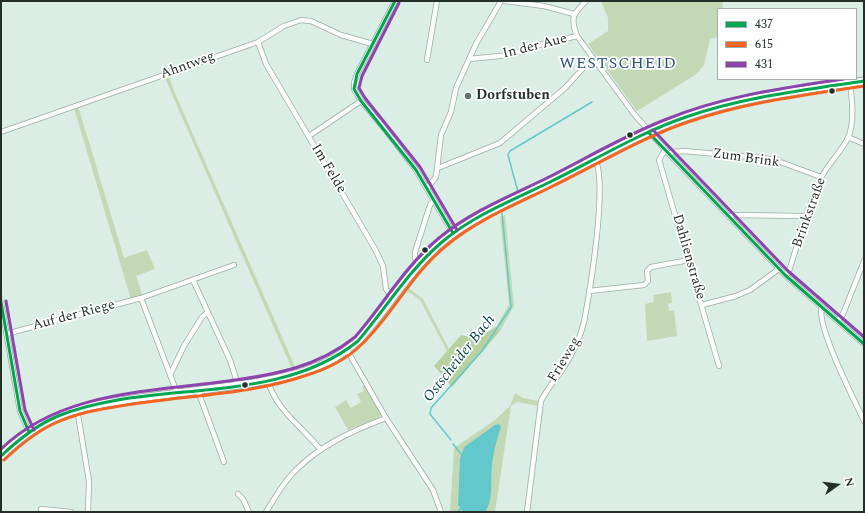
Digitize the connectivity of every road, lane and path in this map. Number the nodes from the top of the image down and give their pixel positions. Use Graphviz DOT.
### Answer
graph roads {
  1 [pos="395,1"];
  2 [pos="437,1"];
  3 [pos="501,1"];
  4 [pos="505,1"];
  5 [pos="586,1"];
  6 [pos="574,14"];
  7 [pos="577,36"];
  8 [pos="258,42"];
  9 [pos="373,44"];
  10 [pos="469,59"];
  11 [pos="428,60"];
  12 [pos="593,60"];
  13 [pos="864,81"];
  14 [pos="850,83"];
  15 [pos="361,101"];
  16 [pos="1,132"];
  17 [pos="649,133"];
  18 [pos="308,136"];
  19 [pos="848,138"];
  20 [pos="864,144"];
  21 [pos="665,150"];
  22 [pos="669,154"];
  23 [pos="595,159"];
  24 [pos="438,168"];
  25 [pos="821,177"];
  26 [pos="427,188"];
  27 [pos="434,200"];
  28 [pos="806,216"];
  29 [pos="729,217"];
  30 [pos="453,233"];
  31 [pos="689,260"];
  32 [pos="864,261"];
  33 [pos="419,264"];
  34 [pos="234,265"];
  35 [pos="779,269"];
  36 [pos="786,275"];
  37 [pos="862,275"];
  38 [pos="192,280"];
  39 [pos="590,291"];
  40 [pos="392,297"];
  41 [pos="141,298"];
  42 [pos="1,302"];
  43 [pos="702,305"];
  44 [pos="822,307"];
  45 [pos="207,314"];
  46 [pos="838,320"];
  47 [pos="6,334"];
  48 [pos="864,344"];
  49 [pos="347,350"];
  50 [pos="719,366"];
  51 [pos="170,375"];
  52 [pos="268,380"];
  53 [pos="238,385"];
  54 [pos="198,391"];
  55 [pos="177,393"];
  56 [pos="77,409"];
  57 [pos="386,418"];
  58 [pos="864,421"];
  59 [pos="29,432"];
  60 [pos="320,449"];
  61 [pos="1,456"];
  62 [pos="224,462"];
  63 [pos="238,494"];
  64 [pos="41,509"];
  65 [pos="71,512"];
  66 [pos="88,512"];
  67 [pos="249,512"];
  68 [pos="266,512"];
  69 [pos="441,512"];
  70 [pos="527,512"];
  1 -- 9 [label="street"];
  2 -- 11 [label="street"];
  3 -- 10 [label="street"];
  4 -- 6 [label="street"];
  5 -- 6 [label="street"];
  6 -- 7 [label="street"];
  7 -- 10 [label="street, In der Aue"];
  7 -- 12 [label="street"];
  8 -- 9 [label="street, Ahntweg"];
  8 -- 16 [label="street, Ahntweg"];
  8 -- 18 [label="street, Im Felde"];
  9 -- 15 [label="street"];
  10 -- 24 [label="street"];
  12 -- 17 [label="street"];
  12 -- 24 [label="street"];
  13 -- 14 [label="main road"];
  14 -- 17 [label="main road"];
  14 -- 19 [label="street, Brinkstraße"];
  15 -- 18 [label="street"];
  15 -- 26 [label="street"];
  17 -- 21 [label="street"];
  17 -- 23 [label="main road"];
  18 -- 40 [label="street, Im Felde"];
  19 -- 20 [label="street"];
  19 -- 25 [label="street, Brinkstraße"];
  21 -- 22 [label="street"];
  21 -- 31 [label="street, Dahlienstraße"];
  22 -- 25 [label="street, Zum Brink"];
  22 -- 29 [label="street"];
  23 -- 30 [label="main road"];
  23 -- 39 [label="street, Frieweg"];
  24 -- 26 [label="street"];
  25 -- 28 [label="street, Brinkstraße"];
  26 -- 27 [label="street"];
  27 -- 30 [label="street"];
  27 -- 33 [label="street"];
  28 -- 29 [label="street"];
  28 -- 36 [label="street, Brinkstraße"];
  29 -- 35 [label="street"];
  30 -- 33 [label="main road"];
  31 -- 39 [label="street"];
  31 -- 43 [label="street, Dahlienstraße"];
  32 -- 37 [label="street"];
  33 -- 40 [label="main road"];
  34 -- 38 [label="street, Auf der Riege"];
  35 -- 36 [label="street"];
  35 -- 43 [label="street"];
  36 -- 44 [label="street"];
  37 -- 46 [label="street"];
  38 -- 41 [label="street, Auf der Riege"];
  38 -- 45 [label="street"];
  39 -- 70 [label="street, Frieweg"];
  40 -- 49 [label="main road"];
  41 -- 47 [label="street, Auf der Riege"];
  41 -- 51 [label="street"];
  42 -- 47 [label="street"];
  43 -- 50 [label="street, Dahlienstraße"];
  44 -- 46 [label="street"];
  44 -- 58 [label="street"];
  45 -- 51 [label="street"];
  45 -- 53 [label="street"];
  46 -- 48 [label="street"];
  47 -- 59 [label="street"];
  49 -- 52 [label="main road"];
  49 -- 57 [label="street"];
  51 -- 55 [label="street"];
  52 -- 53 [label="main road"];
  52 -- 60 [label="street"];
  53 -- 54 [label="main road"];
  54 -- 55 [label="main road"];
  54 -- 62 [label="street"];
  55 -- 56 [label="main road"];
  56 -- 59 [label="main road"];
  56 -- 66 [label="street"];
  57 -- 60 [label="street"];
  57 -- 69 [label="street"];
  59 -- 61 [label="main road"];
  60 -- 68 [label="street"];
  63 -- 67 [label="street"];
  64 -- 65 [label="street"];
}
